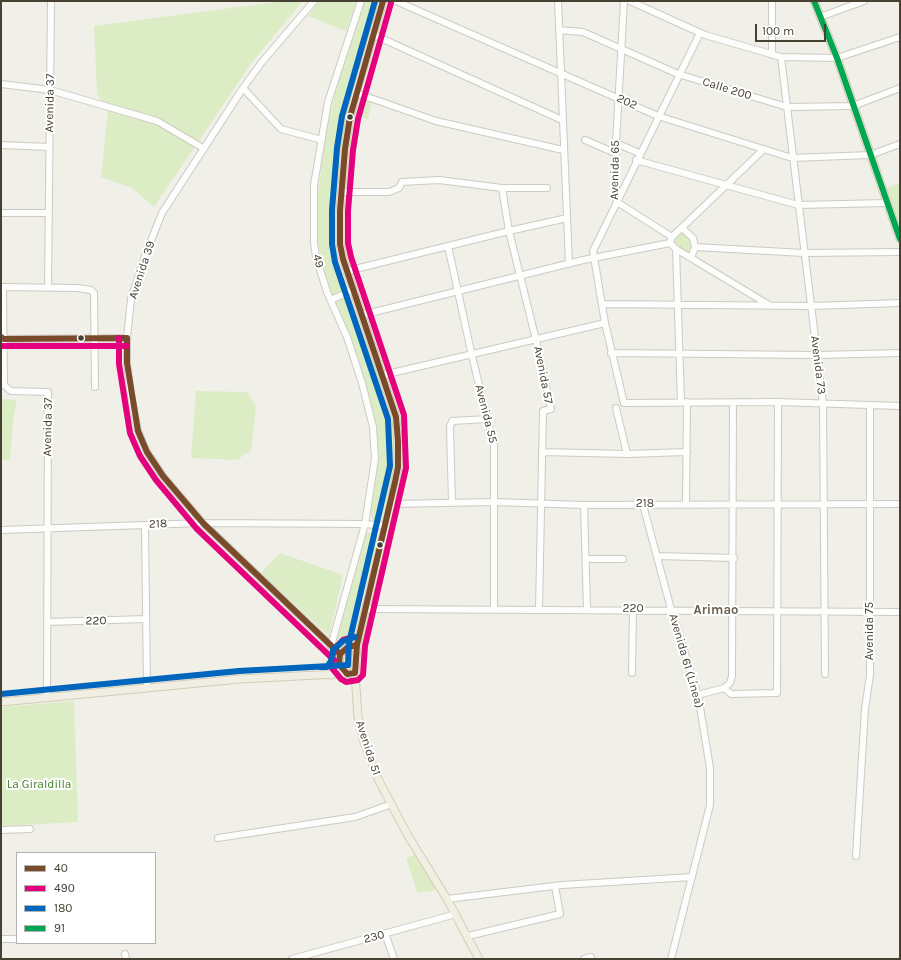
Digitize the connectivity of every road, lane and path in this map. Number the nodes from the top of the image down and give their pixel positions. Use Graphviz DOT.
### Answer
graph roads {
  1 [pos="51,1"];
  2 [pos="314,1"];
  3 [pos="361,1"];
  4 [pos="383,1"];
  5 [pos="396,1"];
  6 [pos="558,1"];
  7 [pos="624,1"];
  8 [pos="630,1"];
  9 [pos="772,1"];
  10 [pos="814,1"];
  11 [pos="864,1"];
  12 [pos="820,17"];
  13 [pos="559,30"];
  14 [pos="700,33"];
  15 [pos="374,35"];
  16 [pos="900,36"];
  17 [pos="622,50"];
  18 [pos="772,55"];
  19 [pos="781,57"];
  20 [pos="837,58"];
  21 [pos="560,73"];
  22 [pos="678,74"];
  23 [pos="1,84"];
  24 [pos="243,88"];
  25 [pos="900,88"];
  26 [pos="50,90"];
  27 [pos="356,93"];
  28 [pos="618,99"];
  29 [pos="853,106"];
  30 [pos="787,107"];
  31 [pos="658,116"];
  32 [pos="562,120"];
  33 [pos="322,140"];
  34 [pos="585,140"];
  35 [pos="616,143"];
  36 [pos="1,144"];
  37 [pos="900,144"];
  38 [pos="49,147"];
  39 [pos="203,148"];
  40 [pos="764,149"];
  41 [pos="564,150"];
  42 [pos="615,153"];
  43 [pos="639,153"];
  44 [pos="870,155"];
  45 [pos="792,158"];
  46 [pos="636,160"];
  47 [pos="726,185"];
  48 [pos="502,188"];
  49 [pos="547,188"];
  50 [pos="341,192"];
  51 [pos="616,202"];
  52 [pos="887,204"];
  53 [pos="798,205"];
  54 [pos="1,213"];
  55 [pos="49,214"];
  56 [pos="567,218"];
  57 [pos="682,228"];
  58 [pos="509,231"];
  59 [pos="900,238"];
  60 [pos="671,240"];
  61 [pos="448,246"];
  62 [pos="695,248"];
  63 [pos="676,249"];
  64 [pos="900,252"];
  65 [pos="804,253"];
  66 [pos="593,258"];
  67 [pos="691,258"];
  68 [pos="569,264"];
  69 [pos="347,271"];
  70 [pos="520,276"];
  71 [pos="48,287"];
  72 [pos="352,290"];
  73 [pos="458,292"];
  74 [pos="331,300"];
  75 [pos="900,303"];
  76 [pos="602,304"];
  77 [pos="677,304"];
  78 [pos="770,305"];
  79 [pos="810,306"];
  80 [pos="362,315"];
  81 [pos="605,323"];
  82 [pos="94,338"];
  83 [pos="127,338"];
  84 [pos="2,339"];
  85 [pos="536,340"];
  86 [pos="900,352"];
  87 [pos="611,353"];
  88 [pos="679,353"];
  89 [pos="816,355"];
  90 [pos="472,356"];
  91 [pos="383,375"];
  92 [pos="95,387"];
  93 [pos="684,402"];
  94 [pos="778,402"];
  95 [pos="733,403"];
  96 [pos="823,404"];
  97 [pos="870,406"];
  98 [pos="900,406"];
  99 [pos="616,408"];
  100 [pos="488,419"];
  101 [pos="542,452"];
  102 [pos="687,452"];
  103 [pos="627,454"];
  104 [pos="495,502"];
  105 [pos="452,503"];
  106 [pos="391,504"];
  107 [pos="541,504"];
  108 [pos="686,504"];
  109 [pos="734,504"];
  110 [pos="778,504"];
  111 [pos="824,504"];
  112 [pos="870,504"];
  113 [pos="900,504"];
  114 [pos="584,505"];
  115 [pos="643,505"];
  116 [pos="203,523"];
  117 [pos="365,524"];
  118 [pos="145,525"];
  119 [pos="386,526"];
  120 [pos="46,527"];
  121 [pos="1,530"];
  122 [pos="657,556"];
  123 [pos="734,558"];
  124 [pos="586,559"];
  125 [pos="623,559"];
  126 [pos="366,609"];
  127 [pos="494,609"];
  128 [pos="539,609"];
  129 [pos="587,609"];
  130 [pos="633,609"];
  131 [pos="671,609"];
  132 [pos="733,610"];
  133 [pos="777,610"];
  134 [pos="825,611"];
  135 [pos="870,611"];
  136 [pos="900,612"];
  137 [pos="146,619"];
  138 [pos="46,622"];
  139 [pos="357,645"];
  140 [pos="331,646"];
  141 [pos="340,654"];
  142 [pos="339,664"];
  143 [pos="355,673"];
  144 [pos="632,673"];
  145 [pos="347,674"];
  146 [pos="825,674"];
  147 [pos="331,675"];
  148 [pos="147,688"];
  149 [pos="724,688"];
  150 [pos="698,695"];
  151 [pos="47,697"];
  152 [pos="1,702"];
  153 [pos="392,804"];
  154 [pos="30,829"];
  155 [pos="1,830"];
  156 [pos="218,838"];
  157 [pos="856,856"];
  158 [pos="692,877"];
  159 [pos="555,886"];
  160 [pos="447,899"];
  161 [pos="456,914"];
  162 [pos="385,934"];
  163 [pos="468,936"];
  164 [pos="1,939"];
  165 [pos="16,939"];
  166 [pos="591,957"];
  167 [pos="292,959"];
  168 [pos="394,959"];
  169 [pos="479,959"];
  170 [pos="584,959"];
  171 [pos="671,959"];
  1 -- 26 [label="street, Avenida 37"];
  2 -- 24 [label="street, Avenida 39"];
  3 -- 33 [label="street, 49"];
  4 -- 15 [label="main road, Avenida 51"];
  5 -- 21 [label="street, 202"];
  6 -- 13 [label="street"];
  7 -- 17 [label="street, Avenida 65"];
  8 -- 14 [label="street"];
  9 -- 18 [label="street"];
  10 -- 12 [label="main road"];
  11 -- 12 [label="street"];
  12 -- 20 [label="main road"];
  13 -- 17 [label="street, Calle 200"];
  13 -- 21 [label="street"];
  14 -- 18 [label="street"];
  14 -- 22 [label="street"];
  15 -- 27 [label="main road, Avenida 51"];
  15 -- 32 [label="street"];
  16 -- 20 [label="street"];
  17 -- 22 [label="street, Calle 200"];
  17 -- 28 [label="street, Avenida 65"];
  18 -- 19 [label="street"];
  19 -- 20 [label="street"];
  19 -- 30 [label="street, Avenida 73"];
  20 -- 29 [label="main road"];
  21 -- 28 [label="street, 202"];
  21 -- 32 [label="street"];
  22 -- 30 [label="street, Calle 200"];
  22 -- 31 [label="street"];
  23 -- 26 [label="street"];
  24 -- 33 [label="street"];
  24 -- 39 [label="street, Avenida 39"];
  25 -- 29 [label="street, Calle 200"];
  26 -- 38 [label="street, Avenida 37"];
  26 -- 39 [label="street"];
  27 -- 41 [label="street"];
  27 -- 50 [label="main road, Avenida 51"];
  28 -- 31 [label="street, 202"];
  28 -- 35 [label="street, Avenida 65"];
  29 -- 30 [label="street, Calle 200"];
  29 -- 44 [label="main road"];
  30 -- 45 [label="street, Avenida 73"];
  31 -- 40 [label="street, 202"];
  31 -- 43 [label="street"];
  32 -- 41 [label="street"];
  33 -- 74 [label="street, 49"];
  34 -- 42 [label="street"];
  35 -- 42 [label="street, Avenida 65"];
  35 -- 43 [label="street"];
  36 -- 38 [label="street"];
  37 -- 44 [label="street, 202"];
  38 -- 55 [label="street, Avenida 37"];
  39 -- 83 [label="street, Avenida 39"];
  40 -- 45 [label="street, 202"];
  40 -- 47 [label="street"];
  41 -- 56 [label="street"];
  42 -- 51 [label="street, Avenida 65"];
  43 -- 46 [label="street"];
  44 -- 45 [label="street, 202"];
  44 -- 52 [label="main road"];
  45 -- 53 [label="street, Avenida 73"];
  46 -- 47 [label="street"];
  46 -- 51 [label="street"];
  47 -- 53 [label="street"];
  47 -- 57 [label="street"];
  48 -- 49 [label="street"];
  48 -- 50 [label="street"];
  48 -- 58 [label="street, Avenida 57"];
  50 -- 69 [label="main road, Avenida 51"];
  51 -- 60 [label="street"];
  51 -- 66 [label="street, Avenida 65"];
  52 -- 53 [label="street"];
  52 -- 59 [label="main road"];
  53 -- 65 [label="street, Avenida 73"];
  54 -- 55 [label="street"];
  55 -- 71 [label="street, Avenida 37"];
  56 -- 58 [label="street"];
  56 -- 68 [label="street"];
  57 -- 60 [label="street"];
  57 -- 62 [label="street"];
  58 -- 61 [label="street"];
  58 -- 70 [label="street, Avenida 57"];
  60 -- 63 [label="street"];
  60 -- 66 [label="street"];
  61 -- 69 [label="street"];
  61 -- 73 [label="street, Avenida 55"];
  62 -- 65 [label="street"];
  62 -- 67 [label="street"];
  63 -- 67 [label="street"];
  63 -- 77 [label="street"];
  64 -- 65 [label="street"];
  65 -- 79 [label="street, Avenida 73"];
  66 -- 68 [label="street"];
  66 -- 76 [label="street, Avenida 65"];
  67 -- 78 [label="street"];
  68 -- 70 [label="street"];
  69 -- 72 [label="main road, Avenida 51"];
  70 -- 73 [label="street"];
  70 -- 85 [label="street, Avenida 57"];
  71 -- 82 [label="street"];
  71 -- 84 [label="street, Avenida 37"];
  72 -- 74 [label="street"];
  72 -- 80 [label="main road, Avenida 51"];
  73 -- 80 [label="street"];
  73 -- 90 [label="street, Avenida 55"];
  74 -- 117 [label="street, 49"];
  75 -- 79 [label="street"];
  76 -- 77 [label="street"];
  76 -- 81 [label="street, Avenida 65"];
  77 -- 78 [label="street"];
  77 -- 88 [label="street"];
  78 -- 79 [label="street"];
  79 -- 89 [label="street, Avenida 73"];
  80 -- 91 [label="main road, Avenida 51"];
  81 -- 85 [label="street"];
  81 -- 87 [label="street, Avenida 65"];
  82 -- 83 [label="street"];
  82 -- 84 [label="street"];
  82 -- 92 [label="street"];
  83 -- 116 [label="street, Avenida 39"];
  84 -- 120 [label="street, Avenida 37"];
  85 -- 90 [label="street"];
  85 -- 101 [label="street, Avenida 57"];
  86 -- 89 [label="street"];
  87 -- 88 [label="street"];
  87 -- 93 [label="street, Avenida 65"];
  88 -- 89 [label="street"];
  88 -- 93 [label="street"];
  89 -- 96 [label="street, Avenida 73"];
  90 -- 91 [label="street"];
  90 -- 100 [label="street, Avenida 55"];
  91 -- 106 [label="main road, Avenida 51"];
  93 -- 95 [label="street"];
  93 -- 102 [label="street"];
  94 -- 95 [label="street"];
  94 -- 96 [label="street"];
  94 -- 110 [label="street"];
  95 -- 109 [label="street"];
  96 -- 97 [label="street"];
  96 -- 111 [label="street, Avenida 73"];
  97 -- 98 [label="street"];
  97 -- 112 [label="street, Avenida 75"];
  99 -- 103 [label="street"];
  100 -- 104 [label="street, Avenida 55"];
  100 -- 105 [label="street"];
  101 -- 103 [label="street"];
  101 -- 107 [label="street, Avenida 57"];
  102 -- 103 [label="street"];
  102 -- 108 [label="street"];
  104 -- 105 [label="street, 218"];
  104 -- 107 [label="street, 218"];
  104 -- 127 [label="street, Avenida 55"];
  105 -- 106 [label="street, 218"];
  106 -- 119 [label="main road, Avenida 51"];
  107 -- 114 [label="street, 218"];
  107 -- 128 [label="street, Avenida 57"];
  108 -- 109 [label="street, 218"];
  108 -- 115 [label="street, 218"];
  109 -- 110 [label="street, 218"];
  109 -- 123 [label="street"];
  110 -- 111 [label="street, 218"];
  110 -- 133 [label="street"];
  111 -- 112 [label="street, 218"];
  111 -- 134 [label="street, Avenida 73"];
  112 -- 113 [label="street, 218"];
  112 -- 135 [label="street, Avenida 75"];
  114 -- 115 [label="street, 218"];
  114 -- 124 [label="street"];
  115 -- 122 [label="street, Avenida 61 (Línea)"];
  116 -- 117 [label="street, 218"];
  116 -- 118 [label="street, 218"];
  116 -- 140 [label="street, Avenida 39"];
  117 -- 119 [label="street, 218"];
  117 -- 140 [label="street, 49"];
  118 -- 120 [label="street, 218"];
  118 -- 137 [label="street"];
  119 -- 126 [label="main road, Avenida 51"];
  120 -- 121 [label="street, 218"];
  120 -- 138 [label="street, Avenida 37"];
  122 -- 123 [label="street"];
  122 -- 131 [label="street, Avenida 61 (Línea)"];
  123 -- 132 [label="street"];
  124 -- 125 [label="street"];
  124 -- 129 [label="street"];
  126 -- 127 [label="street, 220"];
  126 -- 139 [label="main road, Avenida 51"];
  127 -- 128 [label="street, 220"];
  128 -- 129 [label="street, 220"];
  129 -- 130 [label="street, 220"];
  130 -- 131 [label="street, 220"];
  130 -- 144 [label="street"];
  131 -- 132 [label="street, 220"];
  131 -- 150 [label="street, Avenida 61 (Línea)"];
  132 -- 133 [label="street, 220"];
  132 -- 149 [label="street"];
  133 -- 134 [label="street, 220"];
  133 -- 149 [label="street"];
  134 -- 135 [label="street, 220"];
  134 -- 146 [label="street, Avenida 73"];
  135 -- 136 [label="street, 220"];
  135 -- 157 [label="street, Avenida 75"];
  137 -- 138 [label="street, 220"];
  137 -- 148 [label="street"];
  138 -- 151 [label="street, Avenida 37"];
  139 -- 141 [label="main road"];
  139 -- 143 [label="main road, Avenida 51"];
  140 -- 141 [label="street, Avenida 39"];
  141 -- 142 [label="main road"];
  142 -- 145 [label="main road"];
  142 -- 147 [label="main road"];
  143 -- 145 [label="main road"];
  143 -- 153 [label="main road, Avenida 51"];
  145 -- 147 [label="main road"];
  147 -- 148 [label="main road"];
  148 -- 151 [label="main road"];
  149 -- 150 [label="street"];
  150 -- 158 [label="street, Avenida 61 (Línea)"];
  151 -- 152 [label="main road"];
  153 -- 156 [label="street"];
  153 -- 160 [label="main road, Avenida 51"];
  154 -- 155 [label="street"];
  158 -- 159 [label="street"];
  158 -- 171 [label="street, Avenida 61 (Línea)"];
  159 -- 160 [label="street"];
  159 -- 163 [label="street"];
  160 -- 161 [label="main road, Avenida 51"];
  161 -- 162 [label="street, 230"];
  161 -- 163 [label="main road, Avenida 51"];
  162 -- 167 [label="street, 230"];
  162 -- 168 [label="street"];
  163 -- 169 [label="main road, Avenida 51"];
  164 -- 165 [label="street"];
  166 -- 170 [label="street"];
}
